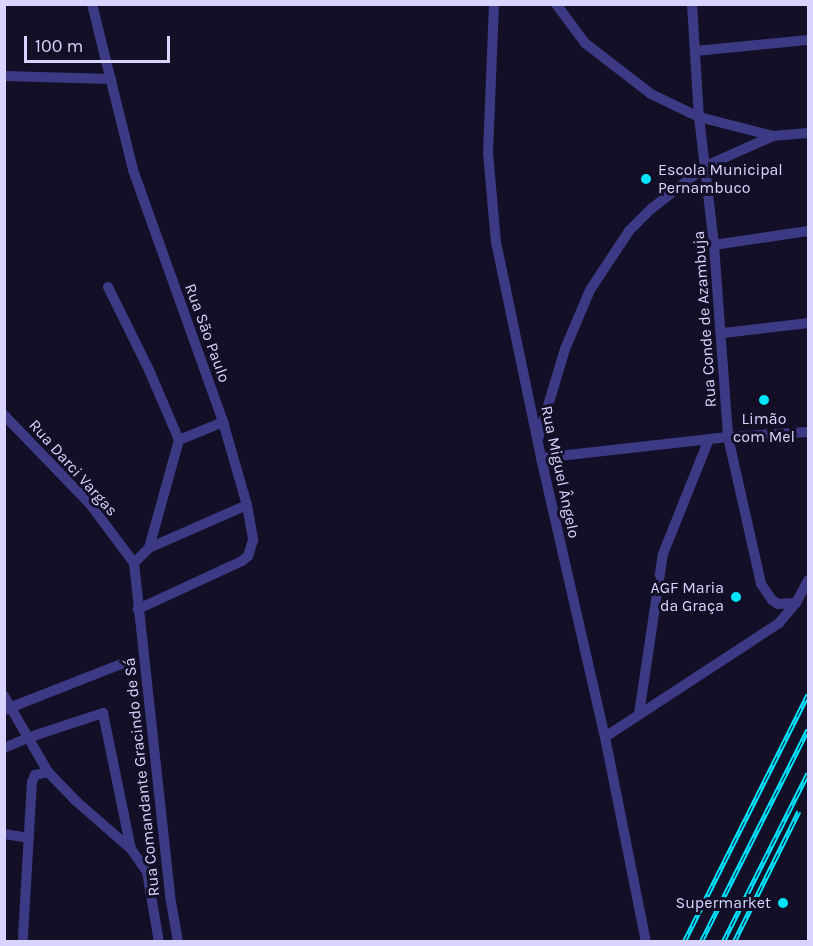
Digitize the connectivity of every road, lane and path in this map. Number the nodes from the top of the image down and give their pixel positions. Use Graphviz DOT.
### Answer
graph roads {
  1 [pos="92,4"];
  2 [pos="494,4"];
  3 [pos="556,4"];
  4 [pos="692,4"];
  5 [pos="808,40"];
  6 [pos="695,51"];
  7 [pos="4,76"];
  8 [pos="111,79"];
  9 [pos="699,117"];
  10 [pos="808,133"];
  11 [pos="773,136"];
  12 [pos="706,166"];
  13 [pos="808,231"];
  14 [pos="714,245"];
  15 [pos="108,287"];
  16 [pos="808,323"];
  17 [pos="723,333"];
  18 [pos="4,415"];
  19 [pos="223,422"];
  20 [pos="808,432"];
  21 [pos="728,437"];
  22 [pos="178,440"];
  23 [pos="709,440"];
  24 [pos="538,442"];
  25 [pos="541,458"];
  26 [pos="247,505"];
  27 [pos="149,548"];
  28 [pos="134,563"];
  29 [pos="808,580"];
  30 [pos="796,603"];
  31 [pos="138,609"];
  32 [pos="124,663"];
  33 [pos="4,696"];
  34 [pos="8,709"];
  35 [pos="639,714"];
  36 [pos="30,737"];
  37 [pos="604,737"];
  38 [pos="4,748"];
  39 [pos="48,772"];
  40 [pos="4,834"];
  41 [pos="29,838"];
  42 [pos="132,849"];
  43 [pos="23,938"];
  44 [pos="159,942"];
  45 [pos="178,942"];
  46 [pos="646,942"];
  1 -- 8 [label="street, Rua São Paulo"];
  2 -- 24 [label="street, Rua Miguel Ângelo"];
  3 -- 9 [label="street"];
  4 -- 6 [label="street, Rua Conde de Azambuja"];
  5 -- 6 [label="street"];
  6 -- 9 [label="street, Rua Conde de Azambuja"];
  7 -- 8 [label="street"];
  8 -- 19 [label="street, Rua São Paulo"];
  9 -- 11 [label="street"];
  9 -- 12 [label="street, Rua Conde de Azambuja"];
  10 -- 11 [label="street"];
  11 -- 12 [label="street"];
  12 -- 14 [label="street, Rua Conde de Azambuja"];
  12 -- 24 [label="street"];
  13 -- 14 [label="street"];
  14 -- 17 [label="street, Rua Conde de Azambuja"];
  15 -- 22 [label="street"];
  16 -- 17 [label="street"];
  17 -- 21 [label="street, Rua Conde de Azambuja"];
  18 -- 28 [label="street, Rua Darci Vargas"];
  19 -- 22 [label="street"];
  19 -- 26 [label="street, Rua São Paulo"];
  20 -- 21 [label="street"];
  21 -- 23 [label="street"];
  21 -- 30 [label="street, Rua Conde de Azambuja"];
  22 -- 27 [label="street"];
  23 -- 25 [label="street"];
  23 -- 35 [label="street"];
  24 -- 25 [label="street, Rua Miguel Ângelo"];
  25 -- 37 [label="street, Rua Miguel Ângelo"];
  26 -- 27 [label="street"];
  26 -- 31 [label="street, Rua São Paulo"];
  27 -- 28 [label="street"];
  28 -- 31 [label="street"];
  29 -- 30 [label="street"];
  30 -- 35 [label="street"];
  31 -- 45 [label="street, Rua Comandante Gracindo de Sá"];
  32 -- 34 [label="street"];
  33 -- 34 [label="street"];
  34 -- 36 [label="street"];
  35 -- 37 [label="street"];
  36 -- 38 [label="street"];
  36 -- 39 [label="street"];
  36 -- 42 [label="street"];
  37 -- 46 [label="street, Rua Miguel Ângelo"];
  39 -- 41 [label="street"];
  39 -- 42 [label="street"];
  40 -- 41 [label="street"];
  41 -- 43 [label="street"];
  42 -- 44 [label="street"];
}
